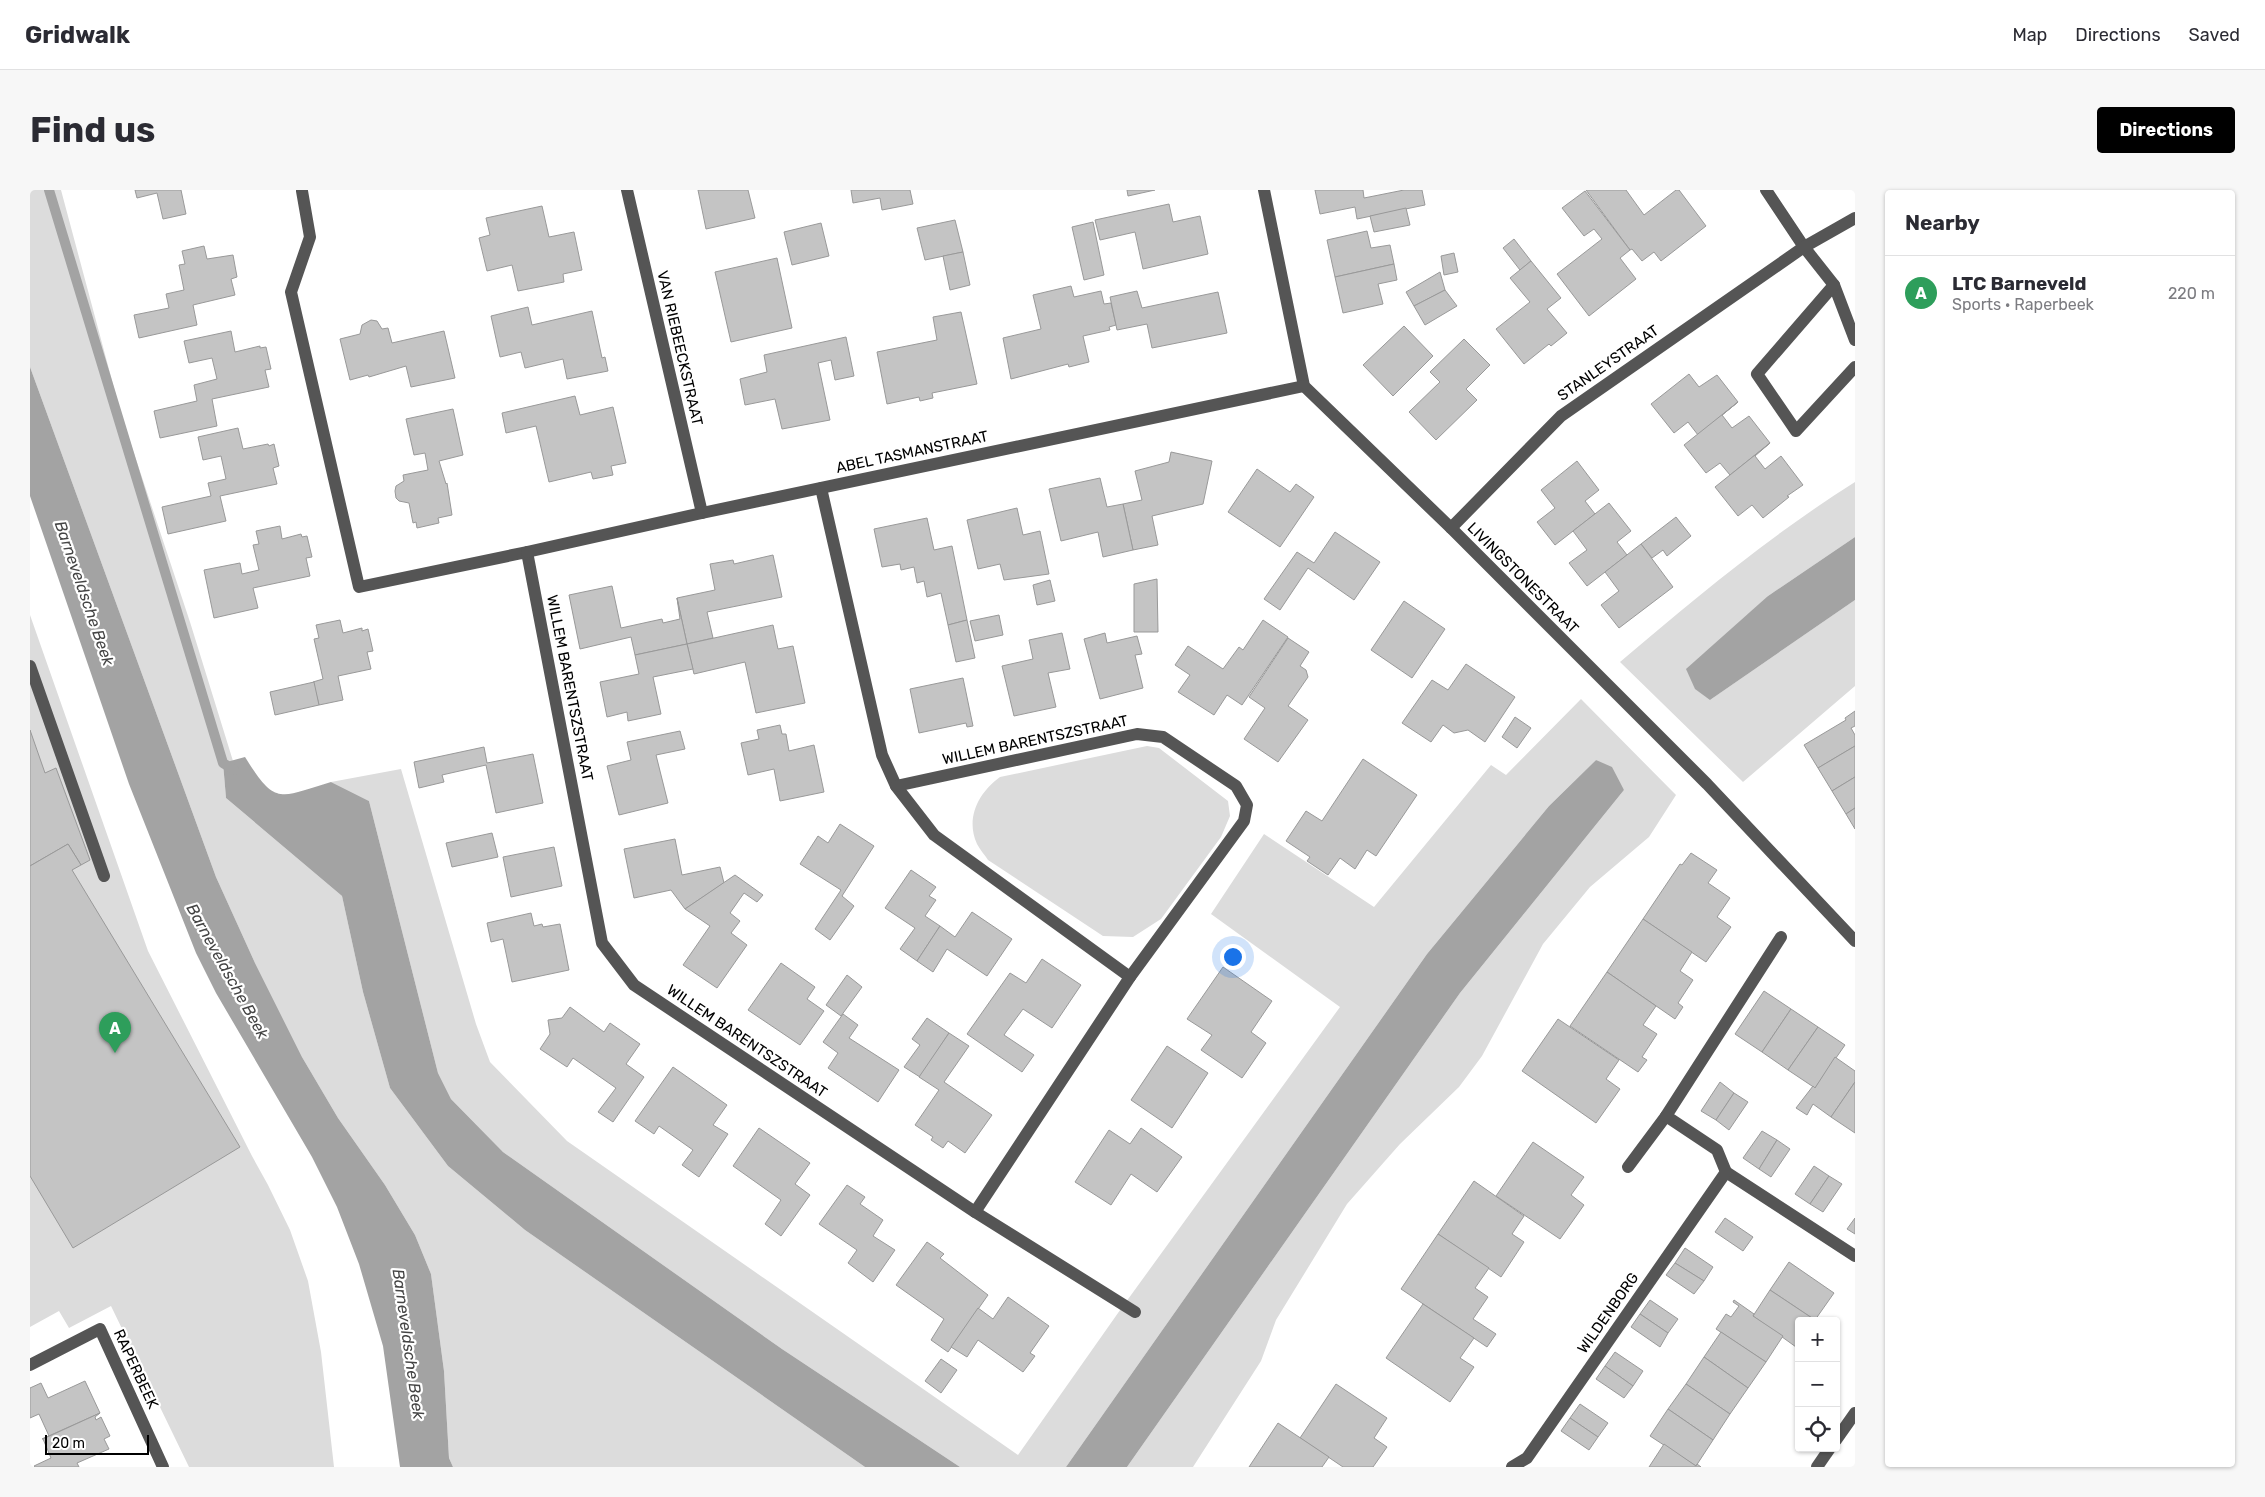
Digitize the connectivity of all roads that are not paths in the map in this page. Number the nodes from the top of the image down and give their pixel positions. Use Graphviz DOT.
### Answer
graph roads {
  1 [pos="627,190"];
  2 [pos="1264,190"];
  3 [pos="1766,190"];
  4 [pos="302,191"];
  5 [pos="1855,218"];
  6 [pos="1804,248"];
  7 [pos="1834,285"];
  8 [pos="1855,340"];
  9 [pos="1855,367"];
  10 [pos="1304,386"];
  11 [pos="821,488"];
  12 [pos="702,513"];
  13 [pos="1451,528"];
  14 [pos="527,552"];
  15 [pos="30,666"];
  16 [pos="896,786"];
  17 [pos="104,876"];
  18 [pos="1781,937"];
  19 [pos="1855,941"];
  20 [pos="1130,977"];
  21 [pos="1666,1116"];
  22 [pos="1628,1167"];
  23 [pos="1726,1172"];
  24 [pos="975,1212"];
  25 [pos="1855,1256"];
  26 [pos="1134,1312"];
  27 [pos="30,1365"];
  28 [pos="1855,1413"];
  29 [pos="1840,1434"];
  30 [pos="1827,1452"];
  31 [pos="163,1467"];
  32 [pos="1512,1467"];
  33 [pos="1817,1467"];
  1 -- 12 [label="street, VAN RIEBEECKSTRAAT"];
  2 -- 10 [label="street"];
  3 -- 6 [label="street"];
  4 -- 14 [label="street"];
  5 -- 6 [label="street, STANLEYSTRAAT"];
  6 -- 7 [label="street"];
  6 -- 13 [label="street, STANLEYSTRAAT"];
  7 -- 8 [label="street"];
  7 -- 9 [label="street"];
  10 -- 11 [label="street, ABEL TASMANSTRAAT"];
  10 -- 13 [label="street, LIVINGSTONESTRAAT"];
  11 -- 12 [label="street, ABEL TASMANSTRAAT"];
  11 -- 16 [label="street"];
  12 -- 14 [label="street, ABEL TASMANSTRAAT"];
  13 -- 19 [label="street, LIVINGSTONESTRAAT"];
  14 -- 24 [label="street, WILLEM BARENTSZSTRAAT"];
  15 -- 17 [label="street"];
  16 -- 20 [label="street"];
  16 -- 20 [label="street, WILLEM BARENTSZSTRAAT"];
  18 -- 21 [label="street"];
  20 -- 24 [label="street, WILLEM BARENTSZSTRAAT"];
  21 -- 22 [label="street"];
  21 -- 23 [label="street"];
  23 -- 25 [label="street"];
  23 -- 32 [label="street, WILDENBORG"];
  24 -- 26 [label="street, WILLEM BARENTSZSTRAAT"];
  27 -- 31 [label="street, RAPERBEEK"];
  28 -- 29 [label="street"];
  30 -- 33 [label="street"];
}
